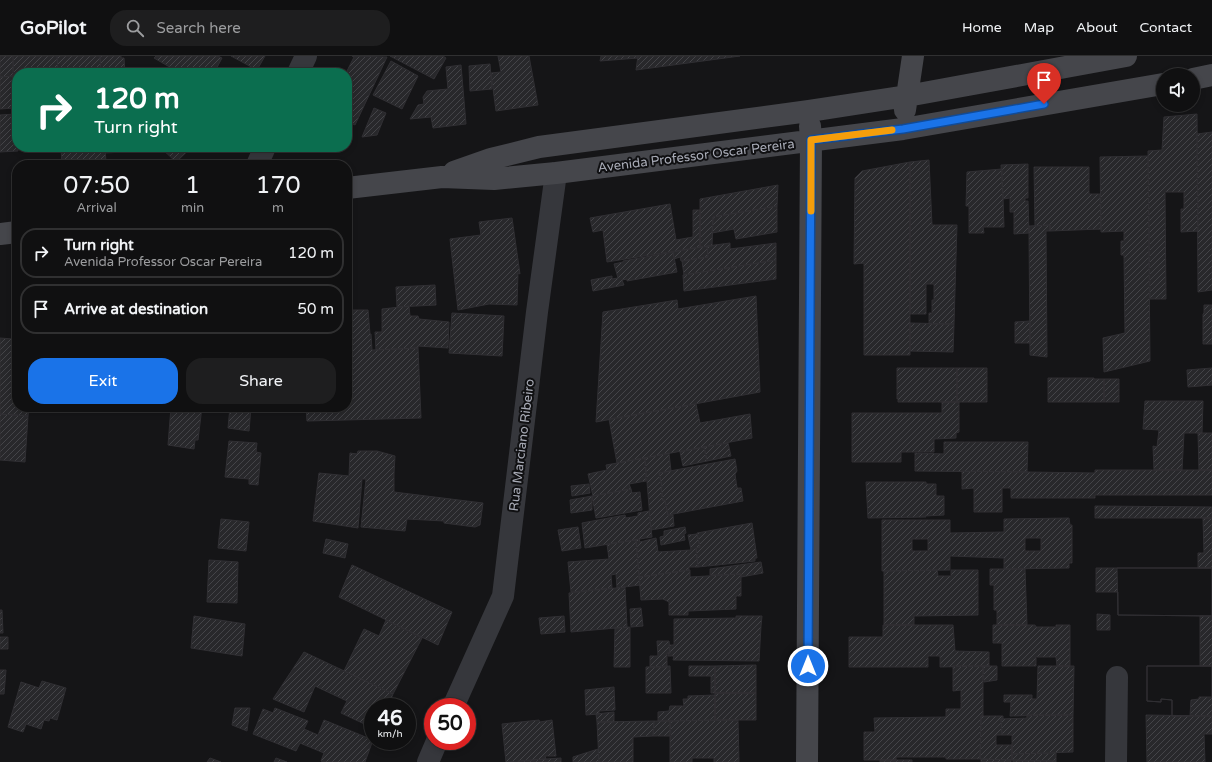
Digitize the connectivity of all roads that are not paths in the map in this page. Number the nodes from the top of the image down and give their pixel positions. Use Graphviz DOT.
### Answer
graph roads {
  1 [pos="306,56"];
  2 [pos="913,56"];
  3 [pos="1126,56"];
  4 [pos="300,68"];
  5 [pos="1212,75"];
  6 [pos="1200,78"];
  7 [pos="1156,85"];
  8 [pos="906,96"];
  9 [pos="809,111"];
  10 [pos="903,129"];
  11 [pos="811,140"];
  12 [pos="556,173"];
  13 [pos="442,177"];
  14 [pos="352,187"];
  15 [pos="12,233"];
  16 [pos="0,234"];
  17 [pos="1117,677"];
  18 [pos="457,698"];
  19 [pos="433,750"];
  20 [pos="428,762"];
  21 [pos="807,762"];
  22 [pos="1116,762"];
  1 -- 4 [label="street"];
  2 -- 8 [label="main road"];
  3 -- 8 [label="main road, Avenida Professor Oscar Pereira"];
  5 -- 6 [label="main road"];
  7 -- 10 [label="main road, Avenida Professor Oscar Pereira"];
  8 -- 9 [label="main road, Avenida Professor Oscar Pereira"];
  8 -- 10 [label="main road"];
  9 -- 11 [label="main road"];
  9 -- 13 [label="main road, Avenida Professor Oscar Pereira"];
  10 -- 11 [label="main road, Avenida Professor Oscar Pereira"];
  11 -- 12 [label="main road, Avenida Professor Oscar Pereira"];
  11 -- 21 [label="main road"];
  12 -- 13 [label="main road, Avenida Professor Oscar Pereira"];
  12 -- 18 [label="street, Rua Marciano Ribeiro"];
  13 -- 14 [label="main road, Avenida Professor Oscar Pereira"];
  15 -- 16 [label="main road"];
  17 -- 22 [label="street"];
  19 -- 20 [label="street"];
}
